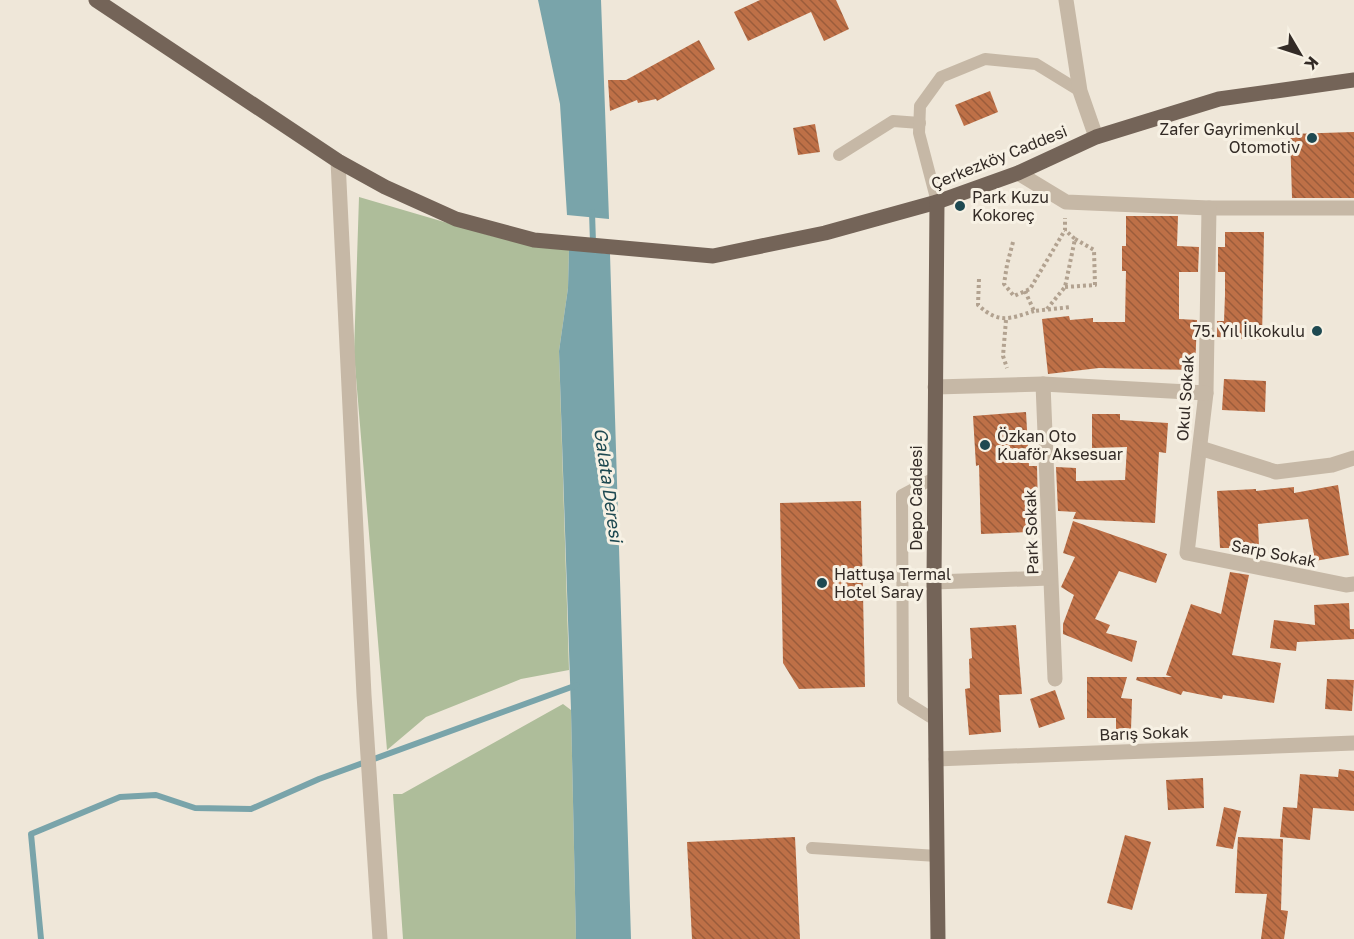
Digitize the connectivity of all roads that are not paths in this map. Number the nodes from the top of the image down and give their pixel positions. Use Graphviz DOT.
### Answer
graph roads {
  1 [pos="96,0"];
  2 [pos="1066,0"];
  3 [pos="1354,80"];
  4 [pos="1080,91"];
  5 [pos="920,123"];
  6 [pos="1096,137"];
  7 [pos="839,155"];
  8 [pos="338,161"];
  9 [pos="1018,173"];
  10 [pos="937,202"];
  11 [pos="1209,208"];
  12 [pos="1354,208"];
  13 [pos="1042,384"];
  14 [pos="935,387"];
  15 [pos="1206,393"];
  16 [pos="1200,448"];
  17 [pos="1354,458"];
  18 [pos="934,478"];
  19 [pos="1187,553"];
  20 [pos="1050,578"];
  21 [pos="934,582"];
  22 [pos="1354,584"];
  23 [pos="1054,679"];
  24 [pos="935,720"];
  25 [pos="1354,743"];
  26 [pos="936,759"];
  27 [pos="812,848"];
  28 [pos="937,856"];
  29 [pos="380,939"];
  30 [pos="938,939"];
  1 -- 8 [label="main road, Çerkezköy Caddesi"];
  2 -- 4 [label="street"];
  3 -- 6 [label="main road, Çerkezköy Caddesi"];
  4 -- 5 [label="lane"];
  4 -- 6 [label="street"];
  5 -- 7 [label="lane"];
  5 -- 10 [label="lane"];
  6 -- 9 [label="main road, Çerkezköy Caddesi"];
  8 -- 10 [label="main road, Çerkezköy Caddesi"];
  8 -- 29 [label="street"];
  9 -- 10 [label="main road, Çerkezköy Caddesi"];
  9 -- 11 [label="street"];
  10 -- 14 [label="main road, Depo Caddesi"];
  11 -- 12 [label="street"];
  11 -- 15 [label="street, Okul Sokak"];
  13 -- 14 [label="street"];
  13 -- 15 [label="street"];
  13 -- 20 [label="street, Park Sokak"];
  14 -- 18 [label="main road, Depo Caddesi"];
  15 -- 16 [label="street, Okul Sokak"];
  16 -- 17 [label="street"];
  16 -- 19 [label="street, Okul Sokak"];
  18 -- 21 [label="main road, Depo Caddesi"];
  18 -- 24 [label="lane"];
  19 -- 22 [label="street, Sarp Sokak"];
  20 -- 21 [label="street"];
  20 -- 23 [label="street, Park Sokak"];
  21 -- 24 [label="main road, Depo Caddesi"];
  24 -- 26 [label="main road, Depo Caddesi"];
  25 -- 26 [label="street, Barış Sokak"];
  26 -- 28 [label="main road, Depo Caddesi"];
  27 -- 28 [label="lane"];
  28 -- 30 [label="main road, Depo Caddesi"];
}
